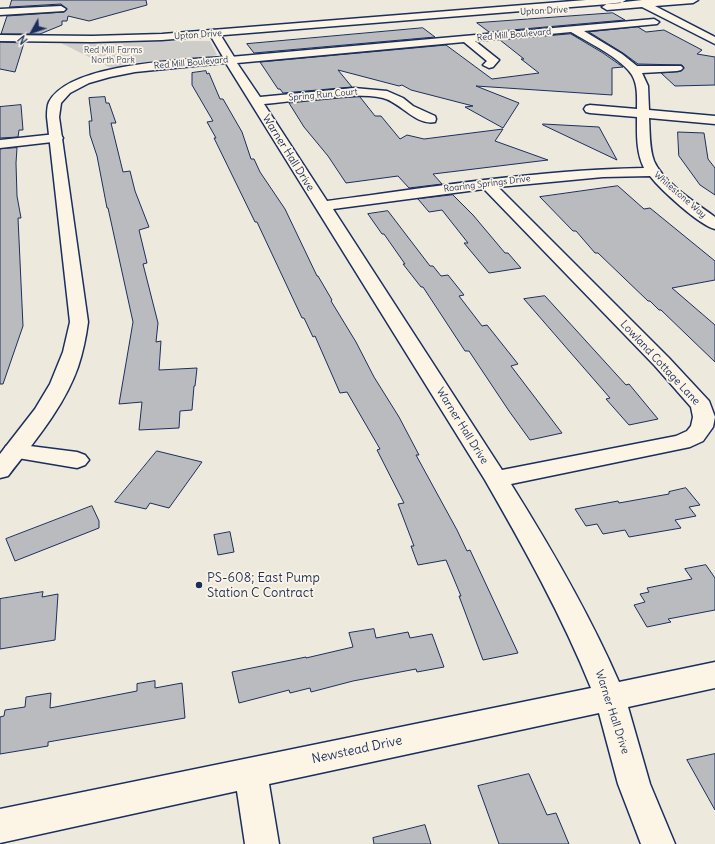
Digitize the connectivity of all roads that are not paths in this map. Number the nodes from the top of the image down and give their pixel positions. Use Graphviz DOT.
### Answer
graph roads {
  1 [pos="621,0"];
  2 [pos="693,0"];
  3 [pos="648,2"];
  4 [pos="61,9"];
  5 [pos="0,12"];
  6 [pos="395,18"];
  7 [pos="654,22"];
  8 [pos="574,30"];
  9 [pos="715,31"];
  10 [pos="214,33"];
  11 [pos="0,38"];
  12 [pos="466,39"];
  13 [pos="715,41"];
  14 [pos="230,60"];
  15 [pos="489,66"];
  16 [pos="676,68"];
  17 [pos="634,70"];
  18 [pos="256,101"];
  19 [pos="590,109"];
  20 [pos="643,114"];
  21 [pos="430,119"];
  22 [pos="715,120"];
  23 [pos="56,138"];
  24 [pos="0,144"];
  25 [pos="654,172"];
  26 [pos="487,184"];
  27 [pos="322,206"];
  28 [pos="714,223"];
  29 [pos="14,452"];
  30 [pos="76,460"];
  31 [pos="0,470"];
  32 [pos="496,479"];
  33 [pos="715,675"];
  34 [pos="610,698"];
  35 [pos="251,772"];
  36 [pos="0,826"];
  37 [pos="262,844"];
  38 [pos="658,844"];
  1 -- 6 [label="street, Upton Drive"];
  2 -- 3 [label="street, Upton Drive"];
  3 -- 6 [label="street, Upton Drive"];
  3 -- 9 [label="street"];
  3 -- 13 [label="street"];
  4 -- 5 [label="street"];
  6 -- 10 [label="street, Upton Drive"];
  7 -- 8 [label="street, Red Mill Boulevard"];
  8 -- 12 [label="street, Red Mill Boulevard"];
  8 -- 17 [label="street, Whitestone Way"];
  10 -- 11 [label="street, Upton Drive"];
  10 -- 14 [label="street, Warner Hall Drive"];
  12 -- 14 [label="street, Red Mill Boulevard"];
  12 -- 15 [label="street"];
  14 -- 18 [label="street, Warner Hall Drive"];
  14 -- 23 [label="street, Red Mill Boulevard"];
  16 -- 17 [label="street"];
  17 -- 20 [label="street, Whitestone Way"];
  18 -- 21 [label="street, Spring Run Court"];
  18 -- 27 [label="street, Warner Hall Drive"];
  19 -- 20 [label="street"];
  20 -- 22 [label="street"];
  20 -- 25 [label="street, Whitestone Way"];
  23 -- 24 [label="street"];
  23 -- 29 [label="street, Red Mill Boulevard"];
  25 -- 26 [label="street, Roaring Springs Drive"];
  25 -- 28 [label="street, Whitestone Way"];
  26 -- 27 [label="street, Roaring Springs Drive"];
  26 -- 32 [label="street, Lowland Cottage Lane"];
  27 -- 32 [label="street, Warner Hall Drive"];
  29 -- 30 [label="street"];
  29 -- 31 [label="street, Red Mill Boulevard"];
  32 -- 34 [label="street, Warner Hall Drive"];
  33 -- 34 [label="street, Newstead Drive"];
  34 -- 35 [label="street, Newstead Drive"];
  34 -- 38 [label="street, Warner Hall Drive"];
  35 -- 36 [label="street, Newstead Drive"];
  35 -- 37 [label="street"];
}
